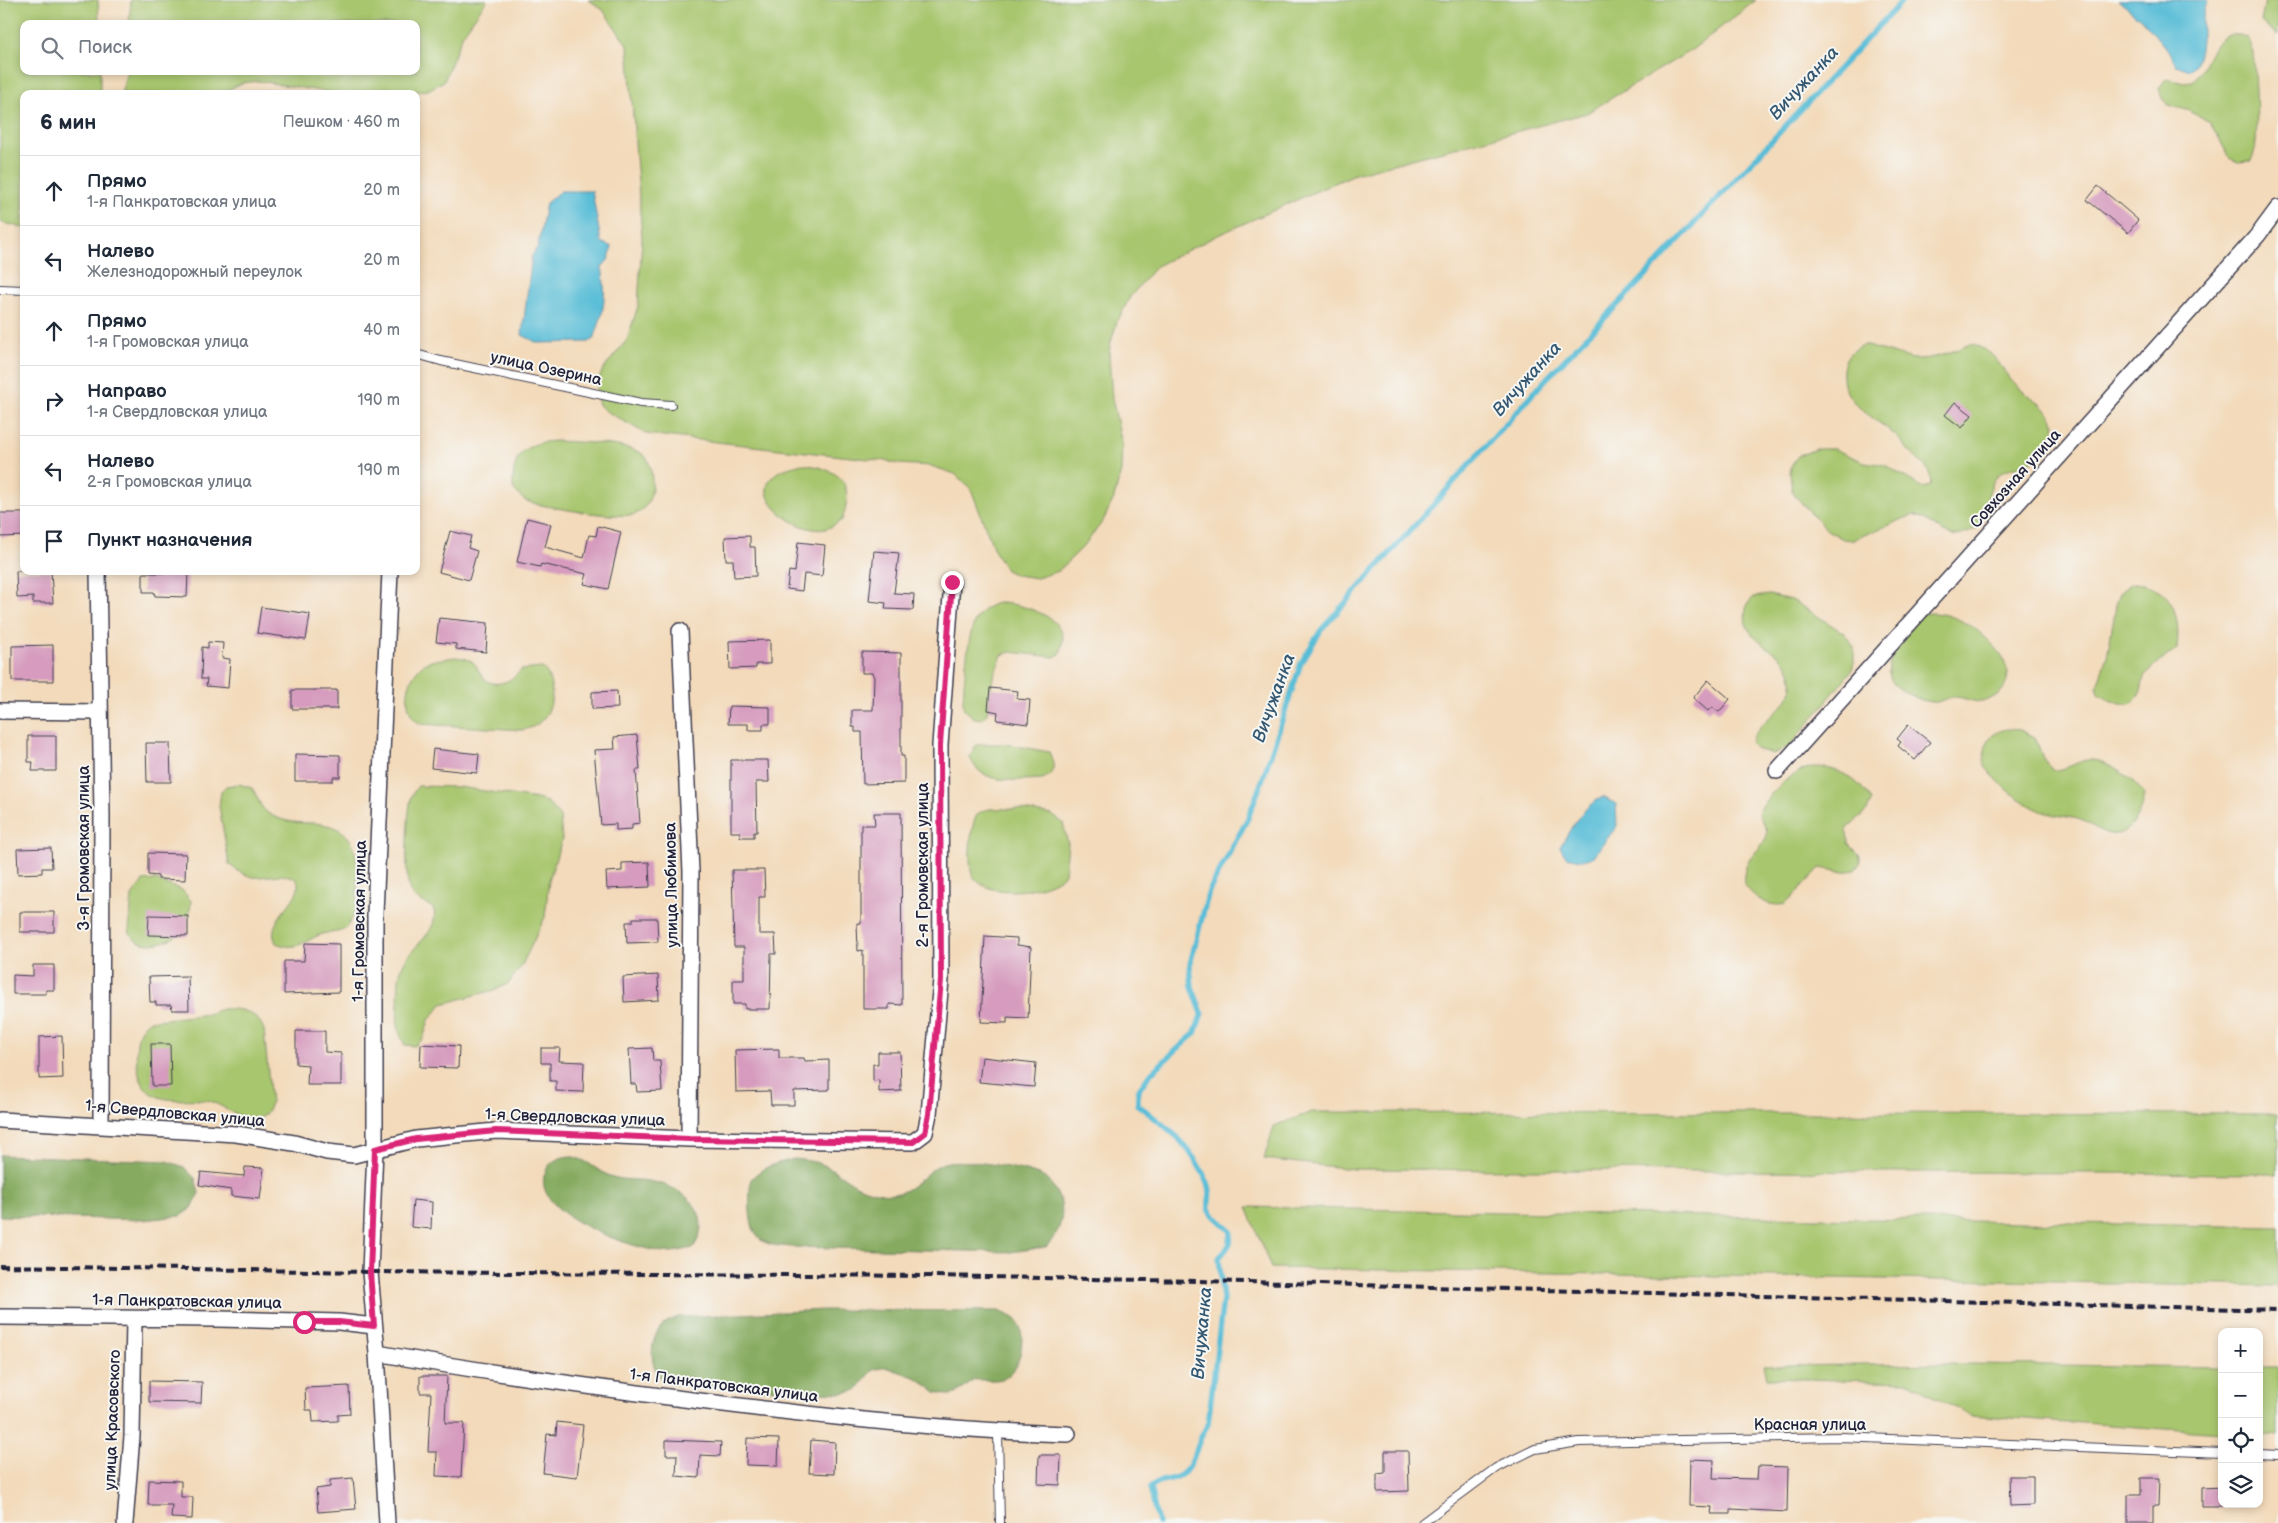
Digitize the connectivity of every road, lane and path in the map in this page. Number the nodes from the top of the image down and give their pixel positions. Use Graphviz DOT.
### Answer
graph roads {
  1 [pos="2278,208"];
  2 [pos="0,289"];
  3 [pos="20,290"];
  4 [pos="420,355"];
  5 [pos="671,405"];
  6 [pos="98,575"];
  7 [pos="390,575"];
  8 [pos="952,582"];
  9 [pos="680,631"];
  10 [pos="0,711"];
  11 [pos="100,712"];
  12 [pos="1777,771"];
  13 [pos="0,1120"];
  14 [pos="101,1124"];
  15 [pos="689,1139"];
  16 [pos="913,1142"];
  17 [pos="375,1149"];
  18 [pos="0,1317"];
  19 [pos="134,1319"];
  20 [pos="374,1326"];
  21 [pos="377,1353"];
  22 [pos="998,1432"];
  23 [pos="1068,1434"];
  24 [pos="2218,1453"];
  25 [pos="2263,1454"];
  26 [pos="2278,1455"];
  27 [pos="125,1523"];
  28 [pos="387,1523"];
  29 [pos="1000,1523"];
  30 [pos="1422,1523"];
  1 -- 12 [label="street, Совхозная улица"];
  2 -- 3 [label="lane"];
  4 -- 5 [label="lane, улица Озерина"];
  6 -- 11 [label="street, 3-я Громовская улица"];
  7 -- 17 [label="street, 1-я Громовская улица"];
  8 -- 16 [label="street, 2-я Громовская улица"];
  9 -- 15 [label="street, улица Любимова"];
  10 -- 11 [label="street"];
  11 -- 14 [label="street, 3-я Громовская улица"];
  13 -- 14 [label="street, 1-я Свердловская улица"];
  14 -- 17 [label="street, 1-я Свердловская улица"];
  15 -- 16 [label="street, 1-я Свердловская улица"];
  15 -- 17 [label="street, 1-я Свердловская улица"];
  17 -- 20 [label="street, 1-я Громовская улица"];
  18 -- 19 [label="street, 1-я Панкратовская улица"];
  19 -- 20 [label="street, 1-я Панкратовская улица"];
  19 -- 27 [label="street, улица Красовского"];
  20 -- 21 [label="street, 1-я Громовская улица"];
  21 -- 22 [label="street, 1-я Панкратовская улица"];
  21 -- 28 [label="street, 1-я Громовская улица"];
  22 -- 23 [label="street, 1-я Панкратовская улица"];
  22 -- 29 [label="lane"];
  24 -- 30 [label="lane, Красная улица"];
  25 -- 26 [label="lane"];
}
